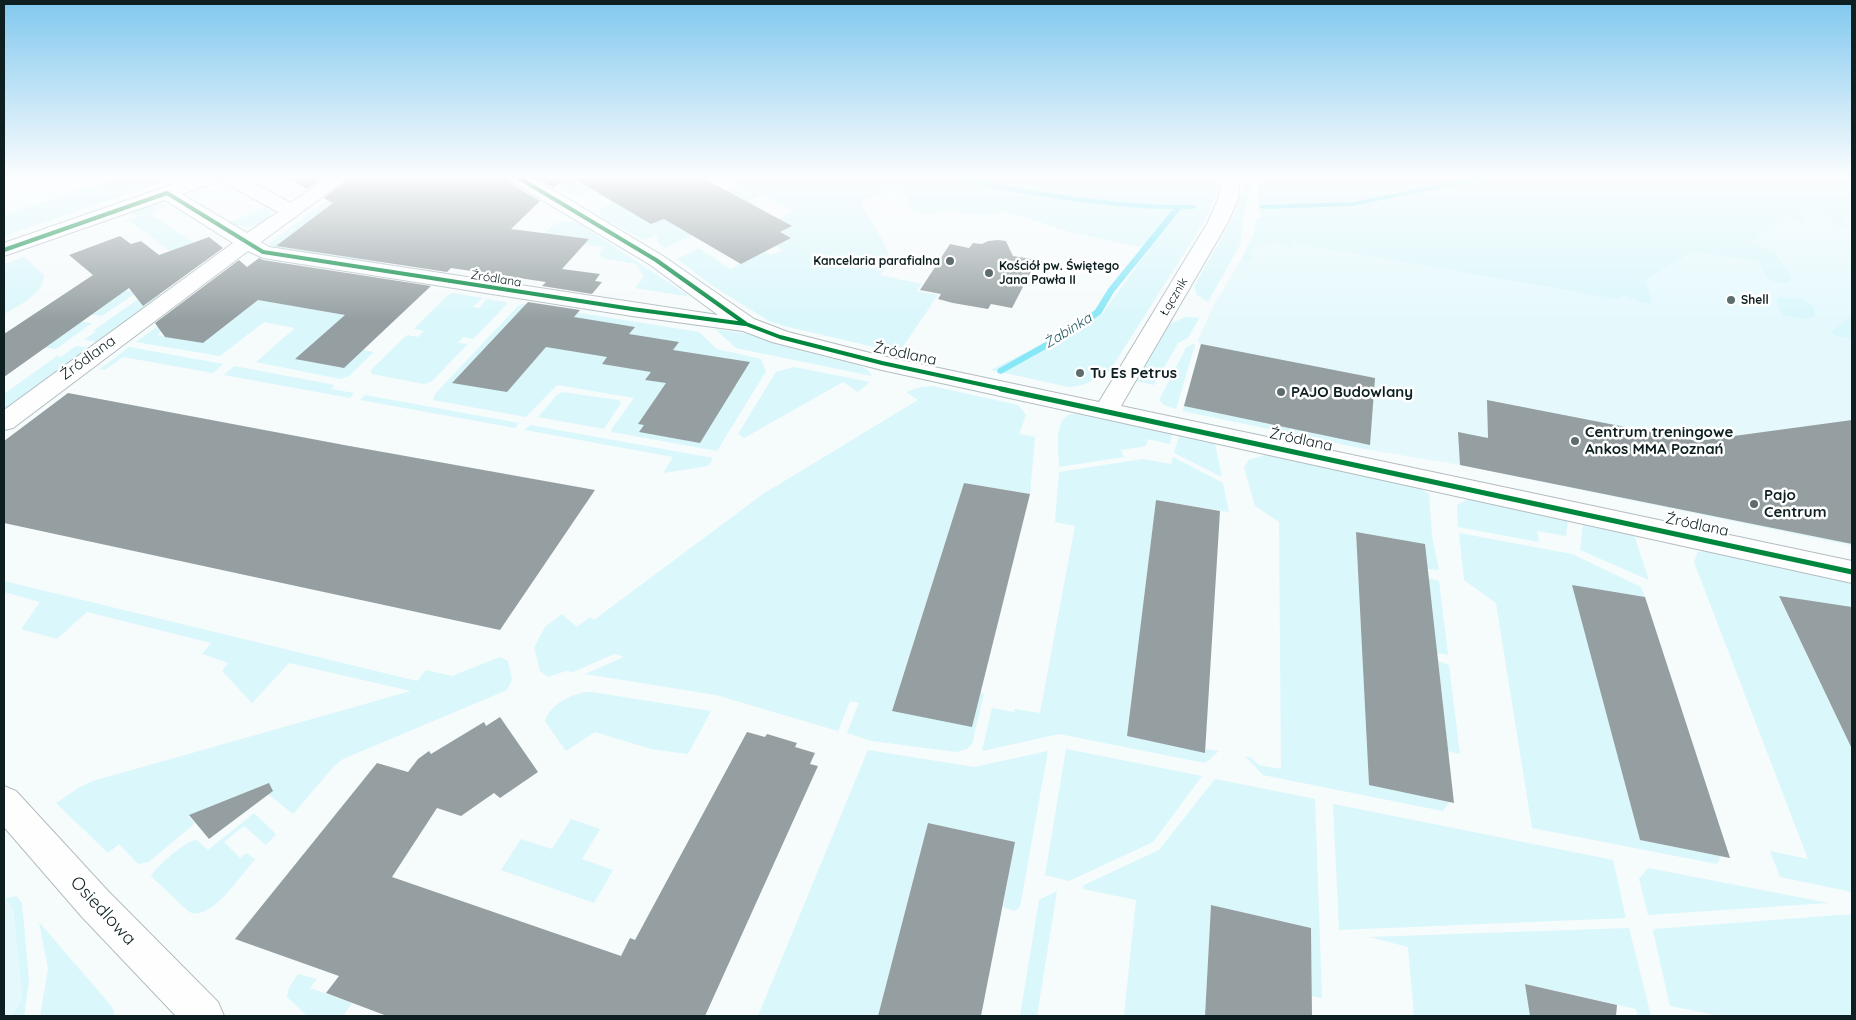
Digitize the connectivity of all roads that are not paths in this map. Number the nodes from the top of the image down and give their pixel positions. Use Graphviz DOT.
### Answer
graph roads {
  1 [pos="74,226"];
  2 [pos="219,226"];
  3 [pos="270,226"];
  4 [pos="599,226"];
  5 [pos="1216,226"];
  6 [pos="246,243"];
  7 [pos="4,250"];
  8 [pos="746,324"];
  9 [pos="1106,410"];
  10 [pos="4,422"];
  11 [pos="1852,572"];
  12 [pos="4,802"];
  13 [pos="204,1016"];
  1 -- 7 [label="street"];
  2 -- 6 [label="street"];
  3 -- 6 [label="street, Źródlana"];
  4 -- 8 [label="street, Źródlana"];
  5 -- 9 [label="street, Łącznik"];
  6 -- 8 [label="street, Źródlana"];
  6 -- 10 [label="street, Źródlana"];
  8 -- 9 [label="street, Źródlana"];
  9 -- 11 [label="street, Źródlana"];
  12 -- 13 [label="street, Osiedlowa"];
}
